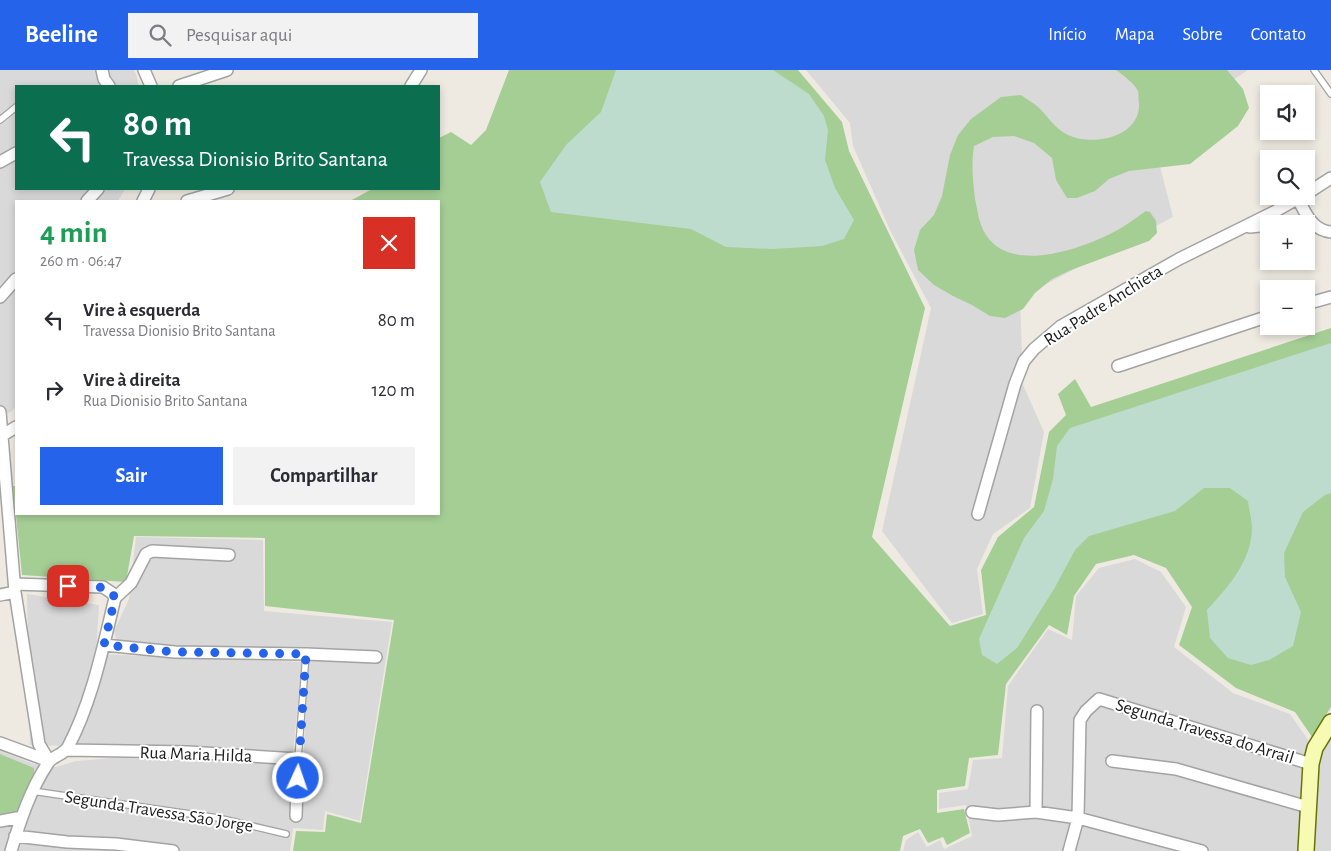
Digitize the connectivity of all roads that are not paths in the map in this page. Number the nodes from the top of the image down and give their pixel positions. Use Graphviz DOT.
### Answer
graph roads {
  1 [pos="102,70"];
  2 [pos="144,70"];
  3 [pos="227,70"];
  4 [pos="421,70"];
  5 [pos="1314,70"];
  6 [pos="108,85"];
  7 [pos="152,85"];
  8 [pos="182,85"];
  9 [pos="412,85"];
  10 [pos="1331,94"];
  11 [pos="15,108"];
  12 [pos="0,120"];
  13 [pos="15,154"];
  14 [pos="0,162"];
  15 [pos="1331,178"];
  16 [pos="1315,188"];
  17 [pos="97,190"];
  18 [pos="225,190"];
  19 [pos="87,200"];
  20 [pos="191,200"];
  21 [pos="1285,205"];
  22 [pos="1260,226"];
  23 [pos="1315,226"];
  24 [pos="1243,227"];
  25 [pos="1331,232"];
  26 [pos="15,280"];
  27 [pos="1331,296"];
  28 [pos="0,297"];
  29 [pos="1315,301"];
  30 [pos="1260,319"];
  31 [pos="1118,366"];
  32 [pos="0,412"];
  33 [pos="15,428"];
  34 [pos="3,436"];
  35 [pos="978,514"];
  36 [pos="229,555"];
  37 [pos="15,588"];
  38 [pos="0,595"];
  39 [pos="115,598"];
  40 [pos="104,645"];
  41 [pos="306,654"];
  42 [pos="376,657"];
  43 [pos="1037,711"];
  44 [pos="1331,722"];
  45 [pos="0,743"];
  46 [pos="66,750"];
  47 [pos="298,759"];
  48 [pos="49,761"];
  49 [pos="1112,761"];
  50 [pos="1311,764"];
  51 [pos="32,792"];
  52 [pos="1308,807"];
  53 [pos="972,812"];
  54 [pos="1036,812"];
  55 [pos="296,816"];
  56 [pos="22,817"];
  57 [pos="1078,818"];
  58 [pos="0,821"];
  59 [pos="286,834"];
  60 [pos="15,836"];
  61 [pos="10,851"];
  62 [pos="173,851"];
  63 [pos="1068,851"];
  64 [pos="1202,851"];
  65 [pos="1306,851"];
  1 -- 6 [label="street"];
  2 -- 7 [label="street"];
  3 -- 8 [label="street"];
  4 -- 9 [label="street"];
  5 -- 10 [label="lane"];
  11 -- 12 [label="lane"];
  13 -- 14 [label="street"];
  15 -- 16 [label="street, Rua Padre Anchieta"];
  17 -- 19 [label="street"];
  18 -- 20 [label="street"];
  21 -- 24 [label="street, Rua Padre Anchieta"];
  22 -- 24 [label="street"];
  23 -- 25 [label="street"];
  24 -- 35 [label="street, Rua Padre Anchieta"];
  26 -- 28 [label="street"];
  27 -- 29 [label="street"];
  30 -- 31 [label="street"];
  32 -- 34 [label="street"];
  33 -- 34 [label="street"];
  34 -- 37 [label="street"];
  36 -- 39 [label="street"];
  37 -- 38 [label="street"];
  37 -- 39 [label="street"];
  37 -- 48 [label="street"];
  39 -- 40 [label="street"];
  40 -- 41 [label="street"];
  40 -- 46 [label="street"];
  41 -- 42 [label="street"];
  41 -- 47 [label="lane"];
  43 -- 54 [label="street"];
  44 -- 50 [label="street"];
  45 -- 48 [label="street"];
  46 -- 47 [label="street, Rua Maria Hilda"];
  46 -- 48 [label="street"];
  47 -- 55 [label="street"];
  48 -- 51 [label="street"];
  49 -- 52 [label="street"];
  50 -- 52 [label="street"];
  50 -- 57 [label="street, Segunda Travessa do Arrail"];
  51 -- 56 [label="street"];
  51 -- 59 [label="lane, Segunda Travessa São Jorge"];
  52 -- 65 [label="street"];
  53 -- 54 [label="street"];
  54 -- 57 [label="street"];
  56 -- 58 [label="street"];
  56 -- 60 [label="street"];
  57 -- 63 [label="street"];
  57 -- 64 [label="street"];
  60 -- 61 [label="street"];
  60 -- 62 [label="street"];
}
